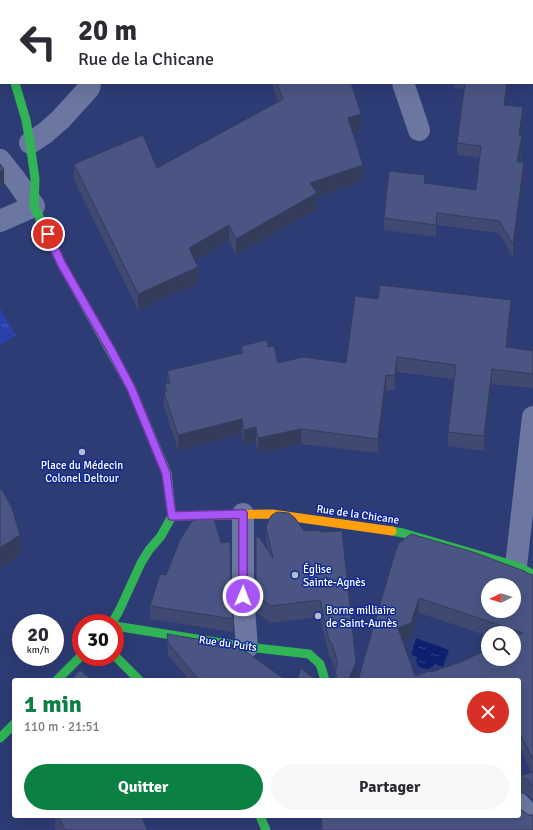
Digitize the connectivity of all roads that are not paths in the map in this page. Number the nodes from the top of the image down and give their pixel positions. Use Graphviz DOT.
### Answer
graph roads {
  1 [pos="15,84"];
  2 [pos="90,84"];
  3 [pos="403,84"];
  4 [pos="419,130"];
  5 [pos="30,143"];
  6 [pos="0,160"];
  7 [pos="34,206"];
  8 [pos="0,221"];
  9 [pos="533,417"];
  10 [pos="243,514"];
  11 [pos="172,516"];
  12 [pos="525,571"];
  13 [pos="117,614"];
  14 [pos="124,627"];
  15 [pos="247,647"];
  16 [pos="72,665"];
  17 [pos="124,665"];
  18 [pos="59,678"];
  19 [pos="137,678"];
  20 [pos="324,678"];
  21 [pos="12,726"];
  22 [pos="0,738"];
  23 [pos="521,806"];
  24 [pos="261,818"];
  25 [pos="533,818"];
  26 [pos="266,830"];
  1 -- 5 [label="street"];
  2 -- 5 [label="street"];
  3 -- 4 [label="street"];
  5 -- 7 [label="street"];
  6 -- 7 [label="street"];
  7 -- 8 [label="street"];
  7 -- 11 [label="street"];
  9 -- 12 [label="street"];
  10 -- 11 [label="street, Rue de la Chicane"];
  10 -- 12 [label="street, Rue de la Chicane"];
  10 -- 15 [label="street"];
  11 -- 13 [label="street"];
  14 -- 15 [label="street, Rue du Puits"];
  15 -- 20 [label="street, Rue du Puits"];
  16 -- 18 [label="street"];
  17 -- 19 [label="street"];
  21 -- 22 [label="street"];
  23 -- 25 [label="street"];
  24 -- 26 [label="street"];
}
